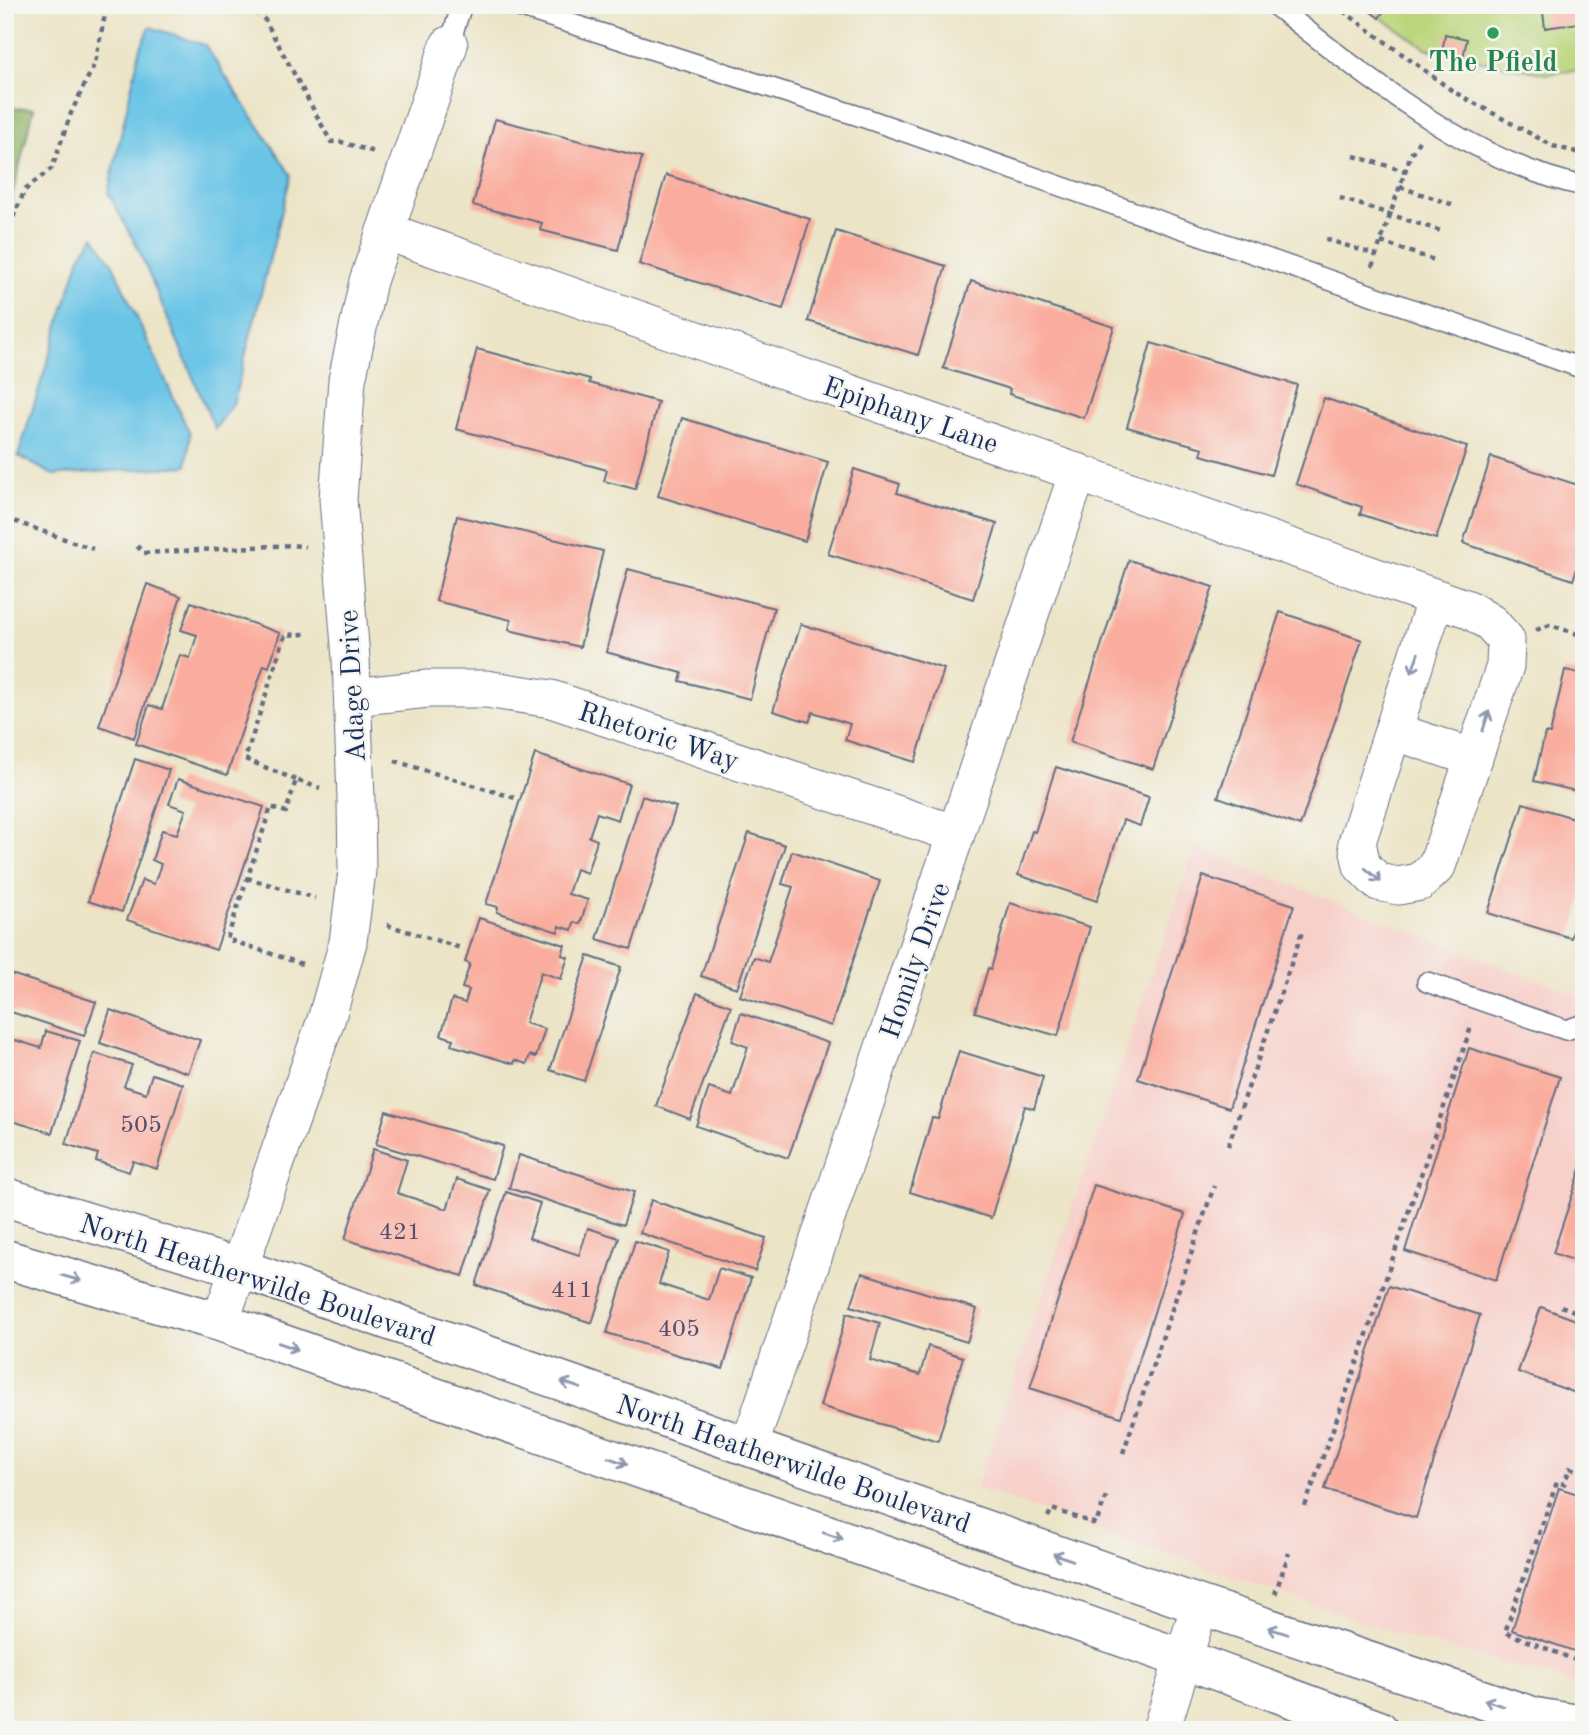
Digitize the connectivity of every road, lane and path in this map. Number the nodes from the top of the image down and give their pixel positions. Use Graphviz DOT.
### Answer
graph roads {
  1 [pos="107,5"];
  2 [pos="248,5"];
  3 [pos="462,5"];
  4 [pos="513,5"];
  5 [pos="1274,5"];
  6 [pos="1335,5"];
  7 [pos="449,45"];
  8 [pos="1454,92"];
  9 [pos="1447,102"];
  10 [pos="1422,138"];
  11 [pos="374,152"];
  12 [pos="1584,154"];
  13 [pos="1354,156"];
  14 [pos="1405,171"];
  15 [pos="1584,186"];
  16 [pos="1400,187"];
  17 [pos="1340,198"];
  18 [pos="1454,205"];
  19 [pos="1390,215"];
  20 [pos="384,231"];
  21 [pos="1444,232"];
  22 [pos="1326,239"];
  23 [pos="1381,242"];
  24 [pos="1376,255"];
  25 [pos="1434,260"];
  26 [pos="1370,275"];
  27 [pos="5,295"];
  28 [pos="1584,369"];
  29 [pos="1078,472"];
  30 [pos="5,518"];
  31 [pos="5,527"];
  32 [pos="137,546"];
  33 [pos="305,547"];
  34 [pos="93,549"];
  35 [pos="5,555"];
  36 [pos="1436,598"];
  37 [pos="1535,630"];
  38 [pos="305,634"];
  39 [pos="1584,636"];
  40 [pos="353,697"];
  41 [pos="1393,731"];
  42 [pos="1474,758"];
  43 [pos="395,761"];
  44 [pos="296,780"];
  45 [pos="320,788"];
  46 [pos="515,798"];
  47 [pos="956,834"];
  48 [pos="247,878"];
  49 [pos="314,898"];
  50 [pos="387,925"];
  51 [pos="1302,932"];
  52 [pos="461,948"];
  53 [pos="302,964"];
  54 [pos="1427,982"];
  55 [pos="1480,1000"];
  56 [pos="1584,1024"];
  57 [pos="1228,1146"];
  58 [pos="1214,1186"];
  59 [pos="5,1197"];
  60 [pos="5,1259"];
  61 [pos="239,1268"];
  62 [pos="1560,1307"];
  63 [pos="1584,1315"];
  64 [pos="220,1322"];
  65 [pos="749,1447"];
  66 [pos="1123,1453"];
  67 [pos="1584,1473"];
  68 [pos="1107,1494"];
  69 [pos="1306,1506"];
  70 [pos="1046,1521"];
  71 [pos="1289,1553"];
  72 [pos="1274,1598"];
  73 [pos="1200,1605"];
  74 [pos="1584,1657"];
  75 [pos="1184,1659"];
  76 [pos="1584,1725"];
  77 [pos="1161,1730"];
  78 [pos="1379,1730"];
  1 -- 27 [label="path"];
  2 -- 11 [label="path"];
  3 -- 7 [label="lane"];
  4 -- 28 [label="lane"];
  5 -- 15 [label="lane"];
  6 -- 8 [label="path"];
  7 -- 20 [label="street, Adage Drive"];
  8 -- 9 [label="path"];
  8 -- 12 [label="path"];
  10 -- 14 [label="path"];
  13 -- 14 [label="path"];
  14 -- 16 [label="path"];
  16 -- 18 [label="path"];
  16 -- 19 [label="path"];
  17 -- 19 [label="path"];
  19 -- 21 [label="path"];
  19 -- 23 [label="path"];
  20 -- 29 [label="street, Epiphany Lane"];
  20 -- 40 [label="street, Adage Drive"];
  22 -- 24 [label="path"];
  23 -- 24 [label="path"];
  23 -- 25 [label="path"];
  24 -- 26 [label="path"];
  29 -- 36 [label="street, Epiphany Lane"];
  29 -- 47 [label="street, Homily Drive"];
  30 -- 34 [label="path"];
  31 -- 35 [label="path"];
  32 -- 33 [label="path"];
  36 -- 41 [label="street, one-way"];
  42 -- 36 [label="street, Epiphany Lane, one-way"];
  37 -- 39 [label="path"];
  38 -- 44 [label="path"];
  40 -- 47 [label="street, Rhetoric Way"];
  40 -- 61 [label="street, Adage Drive"];
  41 -- 42 [label="street"];
  41 -- 42 [label="street, one-way"];
  43 -- 46 [label="path"];
  44 -- 45 [label="path"];
  44 -- 48 [label="path"];
  47 -- 65 [label="street, Homily Drive"];
  48 -- 49 [label="path"];
  48 -- 53 [label="path"];
  50 -- 52 [label="path"];
  51 -- 57 [label="path"];
  54 -- 55 [label="lane"];
  55 -- 56 [label="lane"];
  55 -- 69 [label="path"];
  58 -- 66 [label="path"];
  59 -- 61 [label="main road, North Heatherwilde Boulevard"];
  60 -- 64 [label="main road, North Heatherwilde Boulevard, one-way"];
  61 -- 64 [label="street, Adage Drive"];
  65 -- 61 [label="main road, North Heatherwilde Boulevard, one-way"];
  62 -- 63 [label="path"];
  64 -- 75 [label="main road, North Heatherwilde Boulevard, one-way"];
  73 -- 65 [label="main road, North Heatherwilde Boulevard, one-way"];
  67 -- 74 [label="path"];
  68 -- 70 [label="path"];
  71 -- 72 [label="path"];
  73 -- 75 [label="street"];
  76 -- 73 [label="main road, North Heatherwilde Boulevard, one-way"];
  75 -- 77 [label="street"];
  75 -- 78 [label="main road, North Heatherwilde Boulevard"];
}
